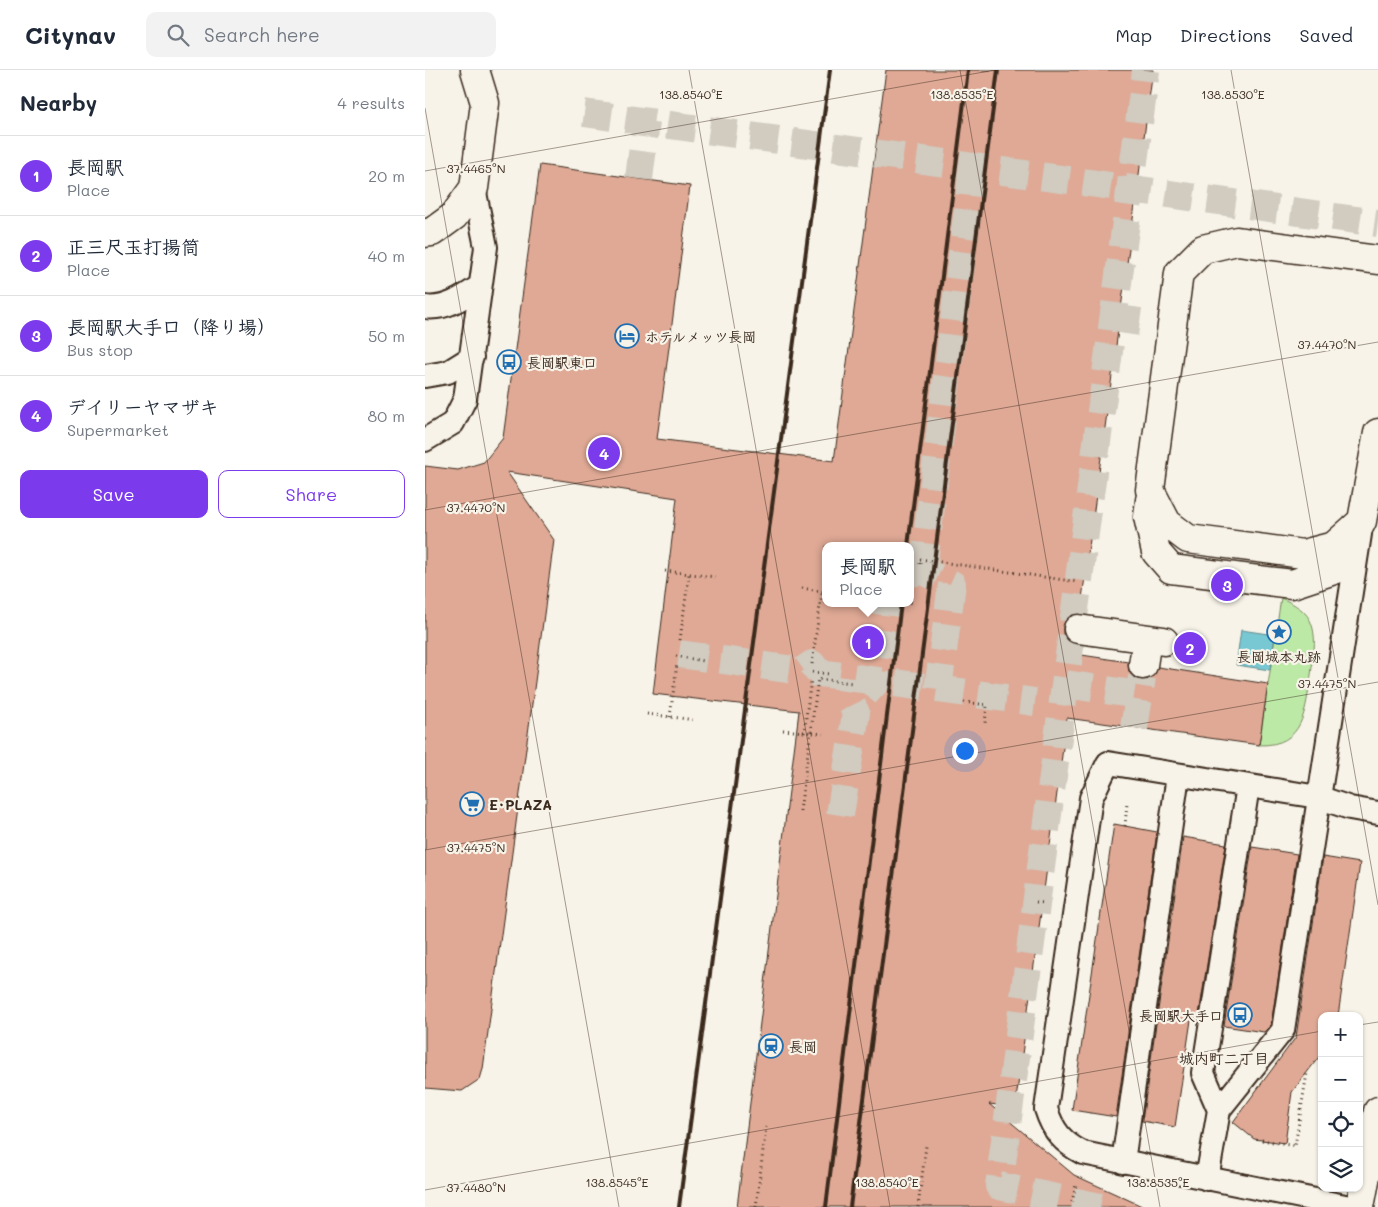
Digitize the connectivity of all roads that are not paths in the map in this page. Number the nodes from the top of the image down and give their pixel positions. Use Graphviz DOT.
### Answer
graph roads {
  1 [pos="475,70"];
  2 [pos="474,188"];
  3 [pos="425,234"];
  4 [pos="1378,260"];
  5 [pos="480,286"];
  6 [pos="425,307"];
  7 [pos="472,357"];
  8 [pos="425,376"];
  9 [pos="1378,433"];
  10 [pos="425,440"];
  11 [pos="1362,521"];
  12 [pos="1078,629"];
  13 [pos="1152,648"];
  14 [pos="1178,775"];
  15 [pos="1248,786"];
  16 [pos="1318,797"];
  17 [pos="1378,813"];
  18 [pos="1219,1110"];
  19 [pos="1378,1111"];
  20 [pos="1123,1162"];
  21 [pos="1207,1179"];
  22 [pos="1350,1207"];
  23 [pos="1361,1207"];
  1 -- 2 [label="street"];
  2 -- 3 [label="street"];
  2 -- 5 [label="lane"];
  4 -- 11 [label="street"];
  5 -- 6 [label="lane"];
  5 -- 7 [label="lane"];
  7 -- 8 [label="lane"];
  7 -- 10 [label="lane"];
  9 -- 11 [label="street"];
  11 -- 16 [label="lane"];
  12 -- 13 [label="street"];
  14 -- 15 [label="lane"];
  14 -- 20 [label="lane"];
  14 -- 20 [label="lane"];
  15 -- 16 [label="lane"];
  15 -- 18 [label="lane"];
  16 -- 17 [label="lane"];
  16 -- 18 [label="lane"];
  18 -- 21 [label="lane"];
  19 -- 23 [label="street"];
  20 -- 21 [label="lane"];
  21 -- 22 [label="lane"];
}
